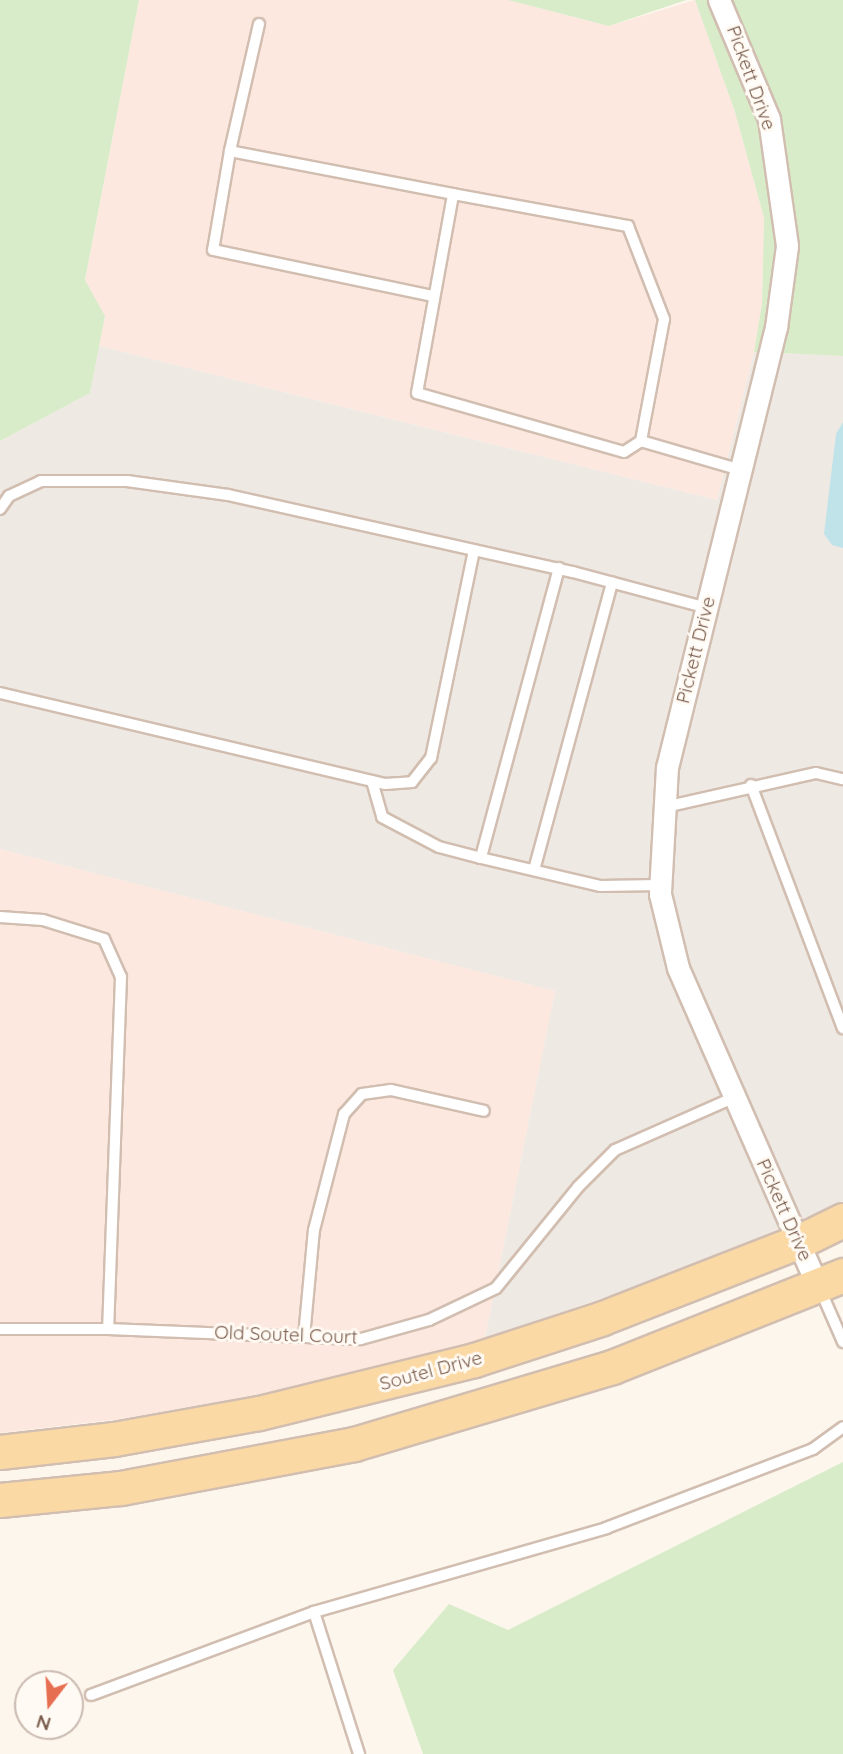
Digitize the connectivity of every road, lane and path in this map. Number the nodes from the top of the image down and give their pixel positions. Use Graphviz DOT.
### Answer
graph roads {
  1 [pos="719,0"];
  2 [pos="259,24"];
  3 [pos="230,151"];
  4 [pos="453,194"];
  5 [pos="433,296"];
  6 [pos="641,441"];
  7 [pos="741,470"];
  8 [pos="0,509"];
  9 [pos="474,550"];
  10 [pos="559,568"];
  11 [pos="612,582"];
  12 [pos="706,608"];
  13 [pos="0,693"];
  14 [pos="843,779"];
  15 [pos="372,780"];
  16 [pos="751,785"];
  17 [pos="665,807"];
  18 [pos="481,858"];
  19 [pos="534,870"];
  20 [pos="661,884"];
  21 [pos="0,917"];
  22 [pos="843,1028"];
  23 [pos="733,1098"];
  24 [pos="484,1111"];
  25 [pos="843,1220"];
  26 [pos="798,1242"];
  27 [pos="831,1281"];
  28 [pos="0,1329"];
  29 [pos="108,1329"];
  30 [pos="304,1336"];
  31 [pos="843,1342"];
  32 [pos="843,1427"];
  33 [pos="0,1452"];
  34 [pos="0,1500"];
  35 [pos="314,1612"];
  36 [pos="91,1695"];
  37 [pos="359,1754"];
  1 -- 7 [label="street, Pickett Drive"];
  2 -- 3 [label="lane"];
  3 -- 4 [label="lane"];
  3 -- 5 [label="lane"];
  4 -- 5 [label="lane"];
  4 -- 6 [label="lane"];
  5 -- 6 [label="lane"];
  6 -- 7 [label="lane"];
  7 -- 12 [label="street, Pickett Drive"];
  8 -- 9 [label="lane"];
  9 -- 10 [label="lane"];
  9 -- 15 [label="lane"];
  10 -- 11 [label="lane"];
  10 -- 18 [label="lane"];
  11 -- 12 [label="lane"];
  11 -- 19 [label="lane"];
  12 -- 17 [label="street, Pickett Drive"];
  13 -- 15 [label="lane"];
  14 -- 16 [label="lane"];
  15 -- 18 [label="lane"];
  16 -- 17 [label="lane"];
  16 -- 22 [label="lane"];
  17 -- 20 [label="street, Pickett Drive"];
  18 -- 19 [label="lane"];
  19 -- 20 [label="lane"];
  20 -- 23 [label="street, Pickett Drive"];
  21 -- 29 [label="lane"];
  23 -- 26 [label="street, Pickett Drive"];
  23 -- 30 [label="lane, Old Soutel Court"];
  24 -- 30 [label="lane"];
  25 -- 26 [label="main road, Soutel Drive"];
  26 -- 27 [label="street, Pickett Drive"];
  26 -- 33 [label="main road, Soutel Drive"];
  27 -- 31 [label="lane"];
  27 -- 34 [label="main road"];
  28 -- 29 [label="lane, Old Soutel Court"];
  29 -- 30 [label="lane, Old Soutel Court"];
  32 -- 35 [label="lane"];
  35 -- 36 [label="lane"];
  35 -- 37 [label="lane"];
}
